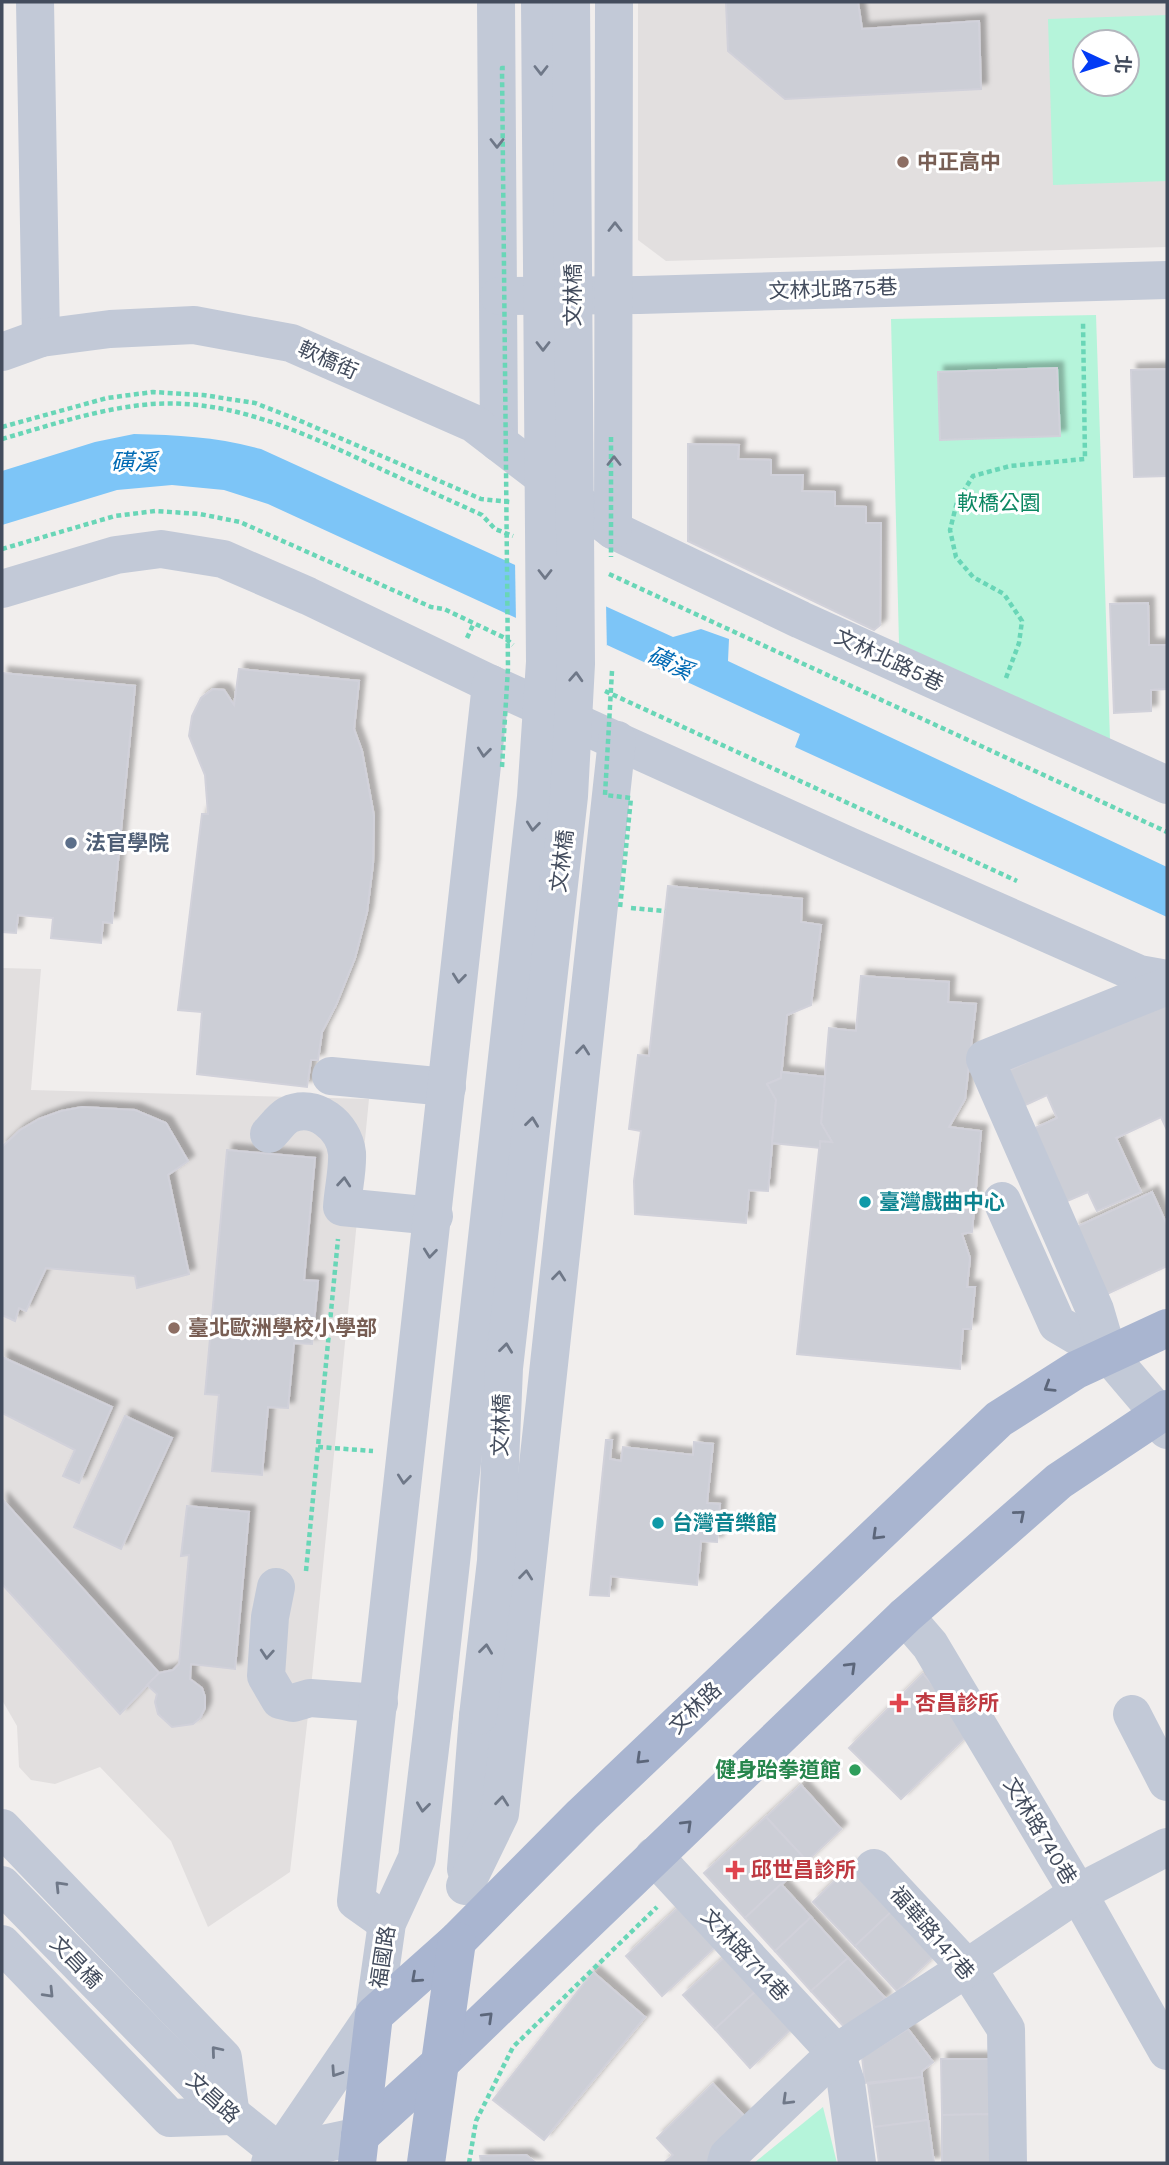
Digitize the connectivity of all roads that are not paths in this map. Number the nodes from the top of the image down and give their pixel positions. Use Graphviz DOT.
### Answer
graph roads {
  1 [pos="35,2"];
  2 [pos="496,2"];
  3 [pos="540,2"];
  4 [pos="571,2"];
  5 [pos="614,2"];
  6 [pos="1167,279"];
  7 [pos="615,295"];
  8 [pos="499,296"];
  9 [pos="41,338"];
  10 [pos="2,352"];
  11 [pos="499,443"];
  12 [pos="613,530"];
  13 [pos="2,589"];
  14 [pos="491,684"];
  15 [pos="558,713"];
  16 [pos="617,740"];
  17 [pos="1167,785"];
  18 [pos="551,793"];
  19 [pos="1167,979"];
  20 [pos="1167,986"];
  21 [pos="331,1076"];
  22 [pos="447,1087"];
  23 [pos="269,1134"];
  24 [pos="1002,1201"];
  25 [pos="434,1216"];
  26 [pos="1167,1328"];
  27 [pos="1108,1354"];
  28 [pos="1164,1418"];
  29 [pos="291,1584"];
  30 [pos="905,1616"];
  31 [pos="379,1703"];
  32 [pos="1132,1714"];
  33 [pos="434,1715"];
  34 [pos="1167,1782"];
  35 [pos="2,1828"];
  36 [pos="1167,1847"];
  37 [pos="654,1856"];
  38 [pos="874,1868"];
  39 [pos="2,1885"];
  40 [pos="465,1886"];
  41 [pos="1078,1893"];
  42 [pos="387,1923"];
  43 [pos="457,1941"];
  44 [pos="2,1944"];
  45 [pos="967,1968"];
  46 [pos="374,2015"];
  47 [pos="150,2039"];
  48 [pos="1167,2051"];
  49 [pos="836,2053"];
  50 [pos="439,2064"];
  51 [pos="231,2116"];
  52 [pos="359,2150"];
  53 [pos="275,2158"];
  54 [pos="426,2163"];
  55 [pos="726,2163"];
  56 [pos="857,2163"];
  57 [pos="1008,2163"];
  1 -- 9 [label="street"];
  2 -- 8 [label="street, one-way"];
  3 -- 33 [label="street, 文林橋, one-way, bridge"];
  40 -- 4 [label="street, 文林橋, one-way, bridge"];
  7 -- 5 [label="street, one-way"];
  6 -- 7 [label="street, 文林北路75巷"];
  7 -- 8 [label="street, 文林北路75巷"];
  12 -- 7 [label="street, one-way"];
  8 -- 11 [label="street"];
  9 -- 10 [label="street, 軟橋街"];
  9 -- 11 [label="street, 軟橋街"];
  11 -- 12 [label="street, 軟橋街"];
  12 -- 17 [label="street, 文林北路5巷"];
  13 -- 14 [label="street"];
  14 -- 15 [label="street"];
  14 -- 22 [label="street, one-way"];
  15 -- 16 [label="street"];
  15 -- 18 [label="street"];
  16 -- 19 [label="street"];
  40 -- 16 [label="street, one-way"];
  20 -- 27 [label="street"];
  21 -- 22 [label="street"];
  22 -- 25 [label="street"];
  25 -- 23 [label="street, one-way"];
  24 -- 27 [label="street"];
  25 -- 31 [label="street, one-way"];
  26 -- 27 [label="main road, 文林路"];
  27 -- 28 [label="street"];
  27 -- 43 [label="main road, 文林路, one-way"];
  30 -- 28 [label="main road, one-way"];
  29 -- 31 [label="street, one-way"];
  37 -- 30 [label="main road, one-way"];
  30 -- 41 [label="street, 文林路740巷"];
  31 -- 42 [label="street"];
  32 -- 34 [label="street"];
  33 -- 42 [label="street, 福國路, one-way"];
  51 -- 35 [label="street, one-way"];
  36 -- 41 [label="street"];
  37 -- 49 [label="street, 文林路714巷"];
  50 -- 37 [label="main road, one-way"];
  38 -- 45 [label="street, 福華路147巷"];
  39 -- 47 [label="street, 文昌橋"];
  40 -- 43 [label="street"];
  41 -- 45 [label="street"];
  41 -- 48 [label="street, 文林路740巷"];
  42 -- 46 [label="street, 福國路"];
  43 -- 46 [label="main road, 文林路, one-way"];
  43 -- 50 [label="main road"];
  44 -- 51 [label="street, one-way"];
  45 -- 49 [label="street"];
  45 -- 57 [label="street, 福華路147巷"];
  46 -- 52 [label="main road, 福國路"];
  46 -- 53 [label="street, 文林路, one-way"];
  47 -- 51 [label="street, 文昌路"];
  49 -- 55 [label="street, one-way"];
  49 -- 56 [label="street"];
  50 -- 52 [label="main road"];
  50 -- 54 [label="main road"];
  51 -- 53 [label="street, 文昌路"];
  52 -- 53 [label="street"];
}
